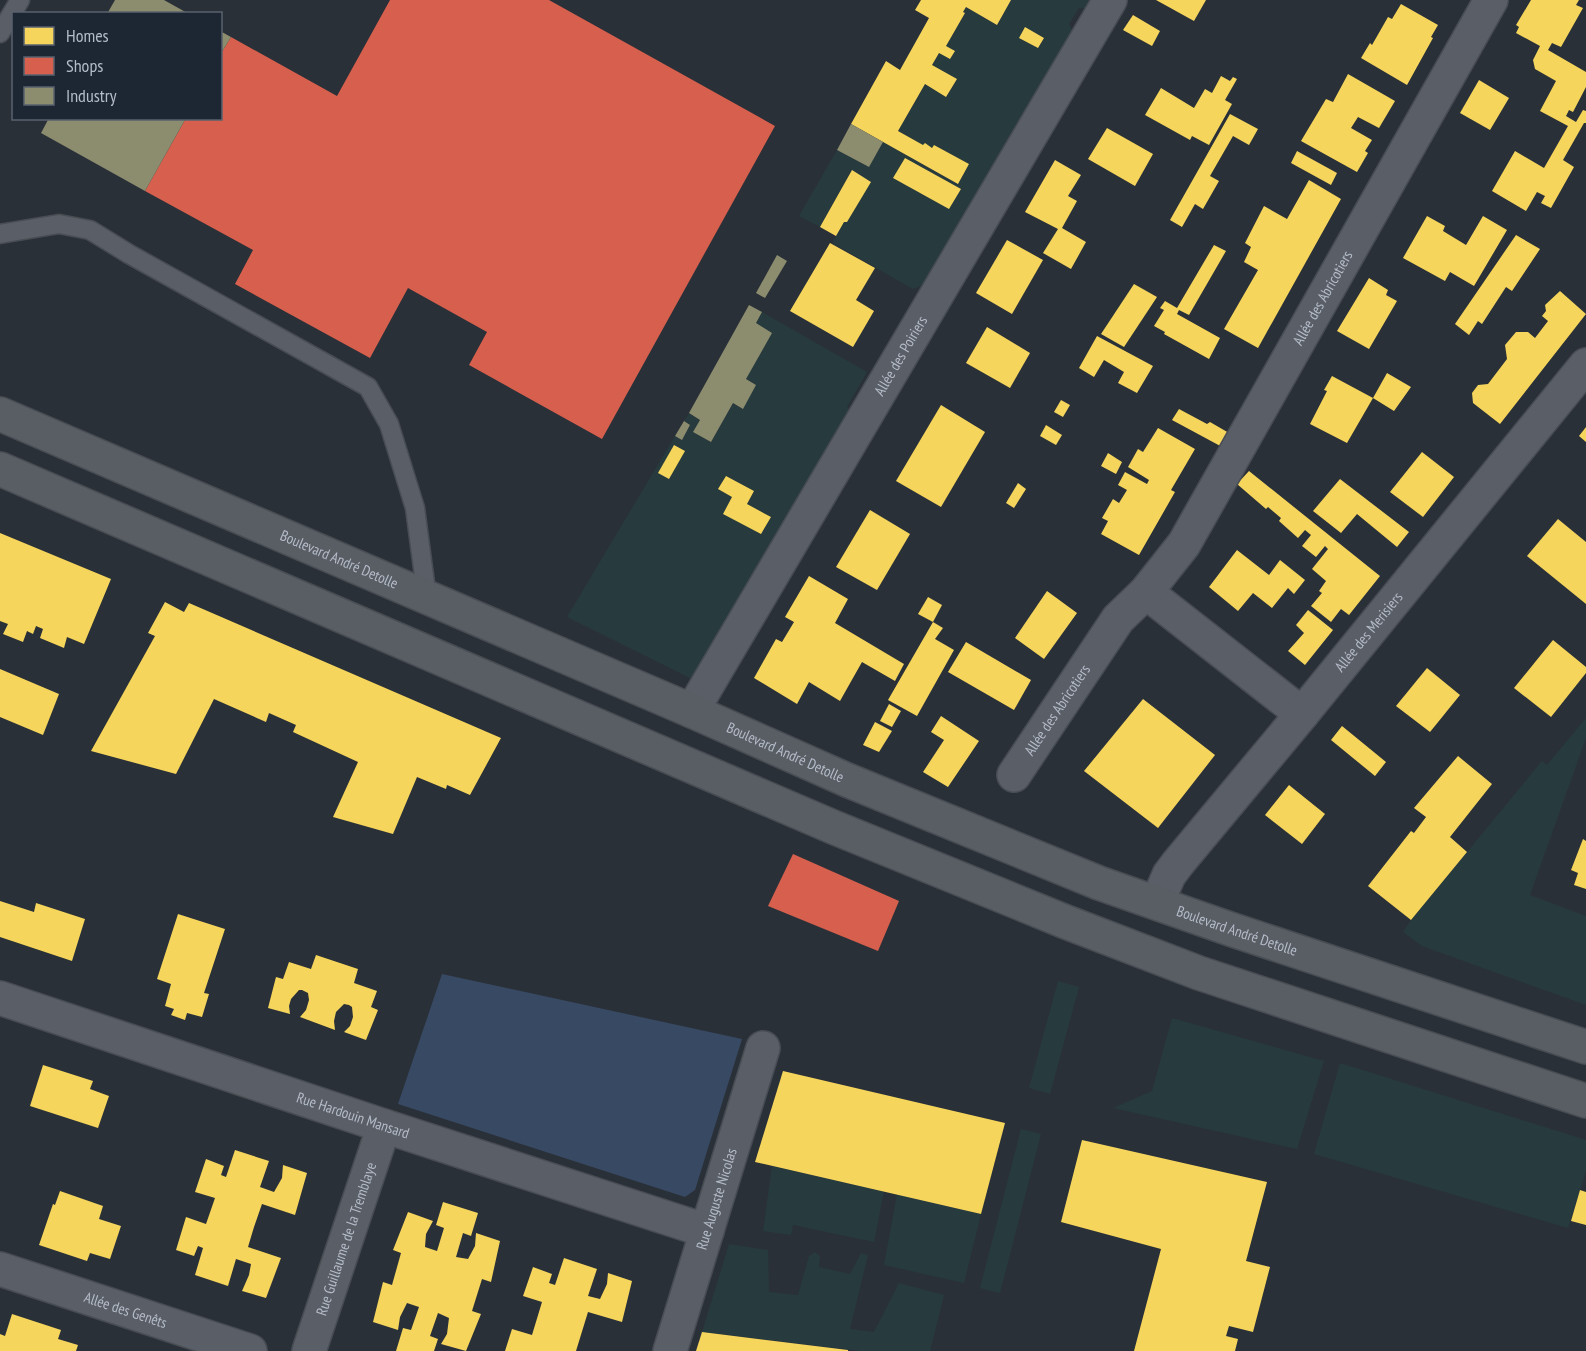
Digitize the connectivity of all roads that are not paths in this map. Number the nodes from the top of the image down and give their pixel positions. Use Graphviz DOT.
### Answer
graph roads {
  1 [pos="1110,0"];
  2 [pos="1491,0"];
  3 [pos="12,13"];
  4 [pos="0,33"];
  5 [pos="0,234"];
  6 [pos="1586,365"];
  7 [pos="0,414"];
  8 [pos="120,465"];
  9 [pos="0,469"];
  10 [pos="100,513"];
  11 [pos="1146,592"];
  12 [pos="427,598"];
  13 [pos="692,711"];
  14 [pos="1302,714"];
  15 [pos="1014,775"];
  16 [pos="1156,903"];
  17 [pos="1109,938"];
  18 [pos="0,998"];
  19 [pos="1586,1047"];
  20 [pos="763,1048"];
  21 [pos="1586,1101"];
  22 [pos="384,1126"];
  23 [pos="707,1231"];
  24 [pos="0,1269"];
  25 [pos="250,1351"];
  26 [pos="309,1351"];
  27 [pos="670,1351"];
  1 -- 13 [label="street, Allée des Poiriers"];
  2 -- 11 [label="street, Allée des Abricotiers"];
  3 -- 4 [label="lane"];
  5 -- 12 [label="lane"];
  6 -- 14 [label="street, Allée des Merisiers"];
  7 -- 8 [label="main road, Boulevard André Detolle"];
  8 -- 10 [label="main road"];
  8 -- 12 [label="main road, Boulevard André Detolle"];
  9 -- 10 [label="main road"];
  10 -- 17 [label="main road"];
  11 -- 14 [label="street"];
  11 -- 15 [label="street, Allée des Abricotiers"];
  12 -- 13 [label="main road, Boulevard André Detolle"];
  13 -- 16 [label="main road, Boulevard André Detolle"];
  14 -- 16 [label="street, Allée des Merisiers"];
  16 -- 17 [label="main road"];
  16 -- 19 [label="main road, Boulevard André Detolle"];
  17 -- 21 [label="main road"];
  18 -- 22 [label="street, Rue Hardouin Mansard"];
  20 -- 23 [label="street, Rue Auguste Nicolas"];
  22 -- 23 [label="street, Rue Hardouin Mansard"];
  22 -- 26 [label="street, Rue Guillaume de la Tremblaye"];
  23 -- 27 [label="street, Rue Auguste Nicolas"];
  24 -- 25 [label="street, Allée des Genêts"];
}
